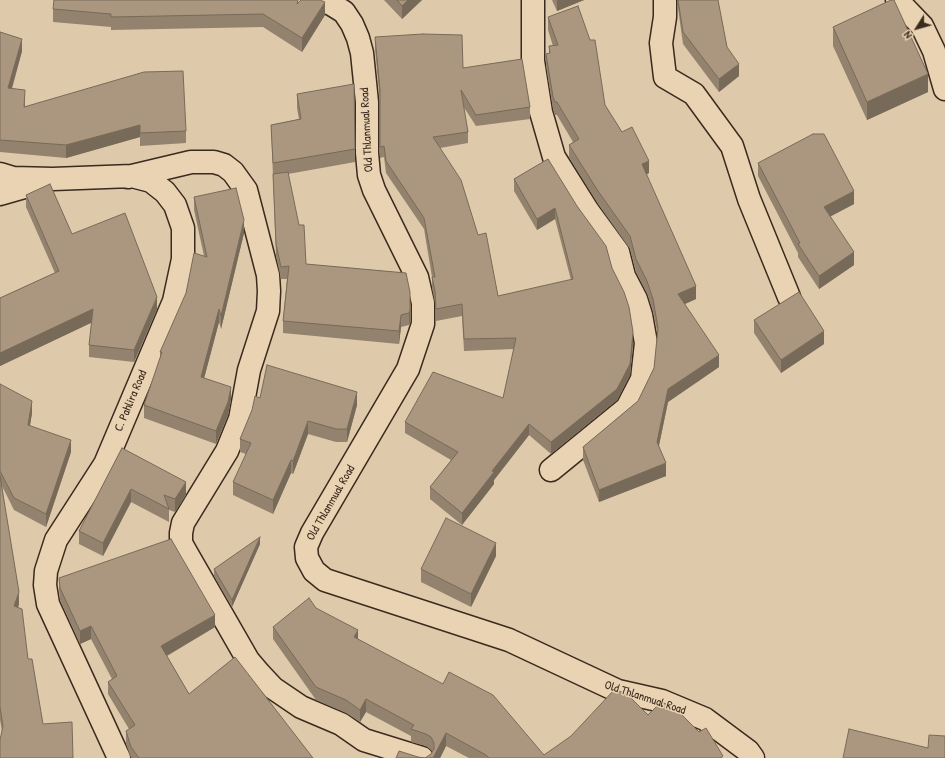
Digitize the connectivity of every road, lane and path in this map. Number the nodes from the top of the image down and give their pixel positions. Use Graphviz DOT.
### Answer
graph roads {
  1 [pos="320,0"];
  2 [pos="532,0"];
  3 [pos="665,0"];
  4 [pos="897,0"];
  5 [pos="945,89"];
  6 [pos="0,174"];
  7 [pos="128,177"];
  8 [pos="53,179"];
  9 [pos="0,194"];
  10 [pos="789,297"];
  11 [pos="552,470"];
  12 [pos="119,758"];
  13 [pos="422,758"];
  14 [pos="753,758"];
  1 -- 14 [label="street, Old Thlanmual Road"];
  2 -- 11 [label="street"];
  3 -- 10 [label="street"];
  4 -- 5 [label="street"];
  6 -- 8 [label="street, C. Pahlira Road"];
  7 -- 8 [label="street, C. Pahlira Road"];
  7 -- 12 [label="street, C. Pahlira Road"];
  7 -- 13 [label="street"];
  8 -- 9 [label="street"];
}
